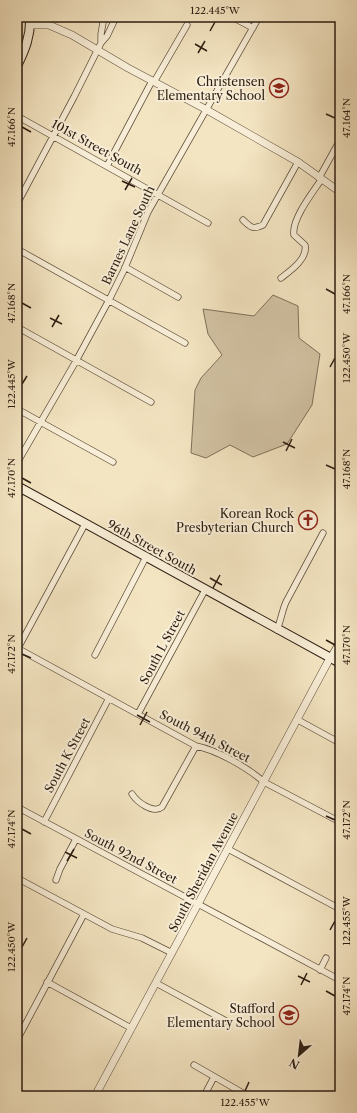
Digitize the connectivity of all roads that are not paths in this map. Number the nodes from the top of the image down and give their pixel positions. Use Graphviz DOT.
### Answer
graph roads {
  1 [pos="104,17"];
  2 [pos="116,17"];
  3 [pos="232,17"];
  4 [pos="259,17"];
  5 [pos="30,21"];
  6 [pos="187,25"];
  7 [pos="253,28"];
  8 [pos="101,43"];
  9 [pos="97,50"];
  10 [pos="17,66"];
  11 [pos="153,82"];
  12 [pos="207,110"];
  13 [pos="17,116"];
  14 [pos="53,135"];
  15 [pos="340,140"];
  16 [pos="298,162"];
  17 [pos="107,166"];
  18 [pos="320,179"];
  19 [pos="340,192"];
  20 [pos="158,194"];
  21 [pos="17,204"];
  22 [pos="243,220"];
  23 [pos="208,223"];
  24 [pos="17,249"];
  25 [pos="125,267"];
  26 [pos="281,278"];
  27 [pos="178,297"];
  28 [pos="109,300"];
  29 [pos="17,327"];
  30 [pos="185,343"];
  31 [pos="76,361"];
  32 [pos="151,402"];
  33 [pos="17,410"];
  34 [pos="40,422"];
  35 [pos="113,462"];
  36 [pos="17,463"];
  37 [pos="19,487"];
  38 [pos="17,498"];
  39 [pos="85,524"];
  40 [pos="323,533"];
  41 [pos="146,557"];
  42 [pos="205,590"];
  43 [pos="277,630"];
  44 [pos="340,641"];
  45 [pos="17,649"];
  46 [pos="95,655"];
  47 [pos="330,658"];
  48 [pos="340,663"];
  49 [pos="109,698"];
  50 [pos="138,714"];
  51 [pos="298,720"];
  52 [pos="340,743"];
  53 [pos="196,746"];
  54 [pos="264,782"];
  55 [pos="132,794"];
  56 [pos="17,807"];
  57 [pos="44,822"];
  58 [pos="340,822"];
  59 [pos="76,839"];
  60 [pos="228,849"];
  61 [pos="17,878"];
  62 [pos="56,880"];
  63 [pos="198,905"];
  64 [pos="340,909"];
  65 [pos="84,914"];
  66 [pos="172,954"];
  67 [pos="326,958"];
  68 [pos="320,970"];
  69 [pos="340,980"];
  70 [pos="47,982"];
  71 [pos="156,984"];
  72 [pos="228,1022"];
  73 [pos="132,1028"];
  74 [pos="17,1040"];
  75 [pos="194,1065"];
  76 [pos="214,1077"];
  77 [pos="95,1096"];
  78 [pos="204,1096"];
  79 [pos="248,1096"];
  1 -- 8 [label="street"];
  2 -- 8 [label="street"];
  3 -- 7 [label="street"];
  4 -- 7 [label="street, Barnes Lane South"];
  5 -- 9 [label="street"];
  5 -- 10 [label="main road"];
  6 -- 11 [label="street"];
  7 -- 12 [label="street, Barnes Lane South"];
  8 -- 9 [label="street"];
  9 -- 11 [label="street"];
  9 -- 14 [label="street"];
  11 -- 12 [label="street"];
  11 -- 17 [label="street"];
  12 -- 16 [label="street"];
  12 -- 20 [label="street, Barnes Lane South"];
  13 -- 14 [label="street, 101st Street South"];
  14 -- 17 [label="street, 101st Street South"];
  14 -- 21 [label="street"];
  15 -- 18 [label="street"];
  16 -- 18 [label="street"];
  16 -- 22 [label="street"];
  17 -- 20 [label="street, 101st Street South"];
  18 -- 19 [label="street"];
  18 -- 26 [label="street"];
  20 -- 23 [label="street, 101st Street South"];
  20 -- 25 [label="street, Barnes Lane South"];
  24 -- 28 [label="street"];
  25 -- 27 [label="street"];
  25 -- 28 [label="street, Barnes Lane South"];
  28 -- 30 [label="street"];
  28 -- 31 [label="street, Barnes Lane South"];
  29 -- 31 [label="street"];
  31 -- 32 [label="street"];
  31 -- 34 [label="street, Barnes Lane South"];
  33 -- 34 [label="street"];
  34 -- 35 [label="street"];
  34 -- 36 [label="street, Barnes Lane South"];
  37 -- 38 [label="street"];
  37 -- 39 [label="main road, 96th Street South"];
  39 -- 41 [label="main road, 96th Street South"];
  39 -- 45 [label="street"];
  40 -- 43 [label="street"];
  41 -- 42 [label="main road, 96th Street South"];
  41 -- 46 [label="street"];
  42 -- 43 [label="main road, 96th Street South"];
  42 -- 50 [label="street, South L Street"];
  43 -- 47 [label="main road, 96th Street South"];
  44 -- 47 [label="street"];
  45 -- 49 [label="street, South 94th Street"];
  47 -- 48 [label="main road, 96th Street South"];
  47 -- 51 [label="street, South Sheridan Avenue"];
  49 -- 50 [label="street, South 94th Street"];
  49 -- 57 [label="street, South K Street"];
  50 -- 53 [label="street, South 94th Street"];
  51 -- 52 [label="street"];
  51 -- 54 [label="street, South Sheridan Avenue"];
  53 -- 54 [label="street, South 94th Street"];
  53 -- 55 [label="street"];
  54 -- 58 [label="street, South 94th Street"];
  54 -- 60 [label="street, South Sheridan Avenue"];
  56 -- 57 [label="street, South 92nd Street"];
  57 -- 59 [label="street, South 92nd Street"];
  59 -- 62 [label="street"];
  59 -- 63 [label="street, South 92nd Street"];
  60 -- 63 [label="street, South Sheridan Avenue"];
  60 -- 64 [label="street"];
  61 -- 65 [label="street"];
  63 -- 66 [label="street, South Sheridan Avenue"];
  63 -- 68 [label="street, South 92nd Street"];
  65 -- 66 [label="street"];
  65 -- 70 [label="street"];
  66 -- 71 [label="street, South Sheridan Avenue"];
  67 -- 68 [label="street"];
  68 -- 69 [label="street, South 92nd Street"];
  70 -- 73 [label="street"];
  70 -- 74 [label="street"];
  71 -- 72 [label="street"];
  71 -- 73 [label="street, South Sheridan Avenue"];
  73 -- 77 [label="street, South Sheridan Avenue"];
  75 -- 76 [label="street"];
  76 -- 78 [label="street"];
  76 -- 79 [label="street"];
}
